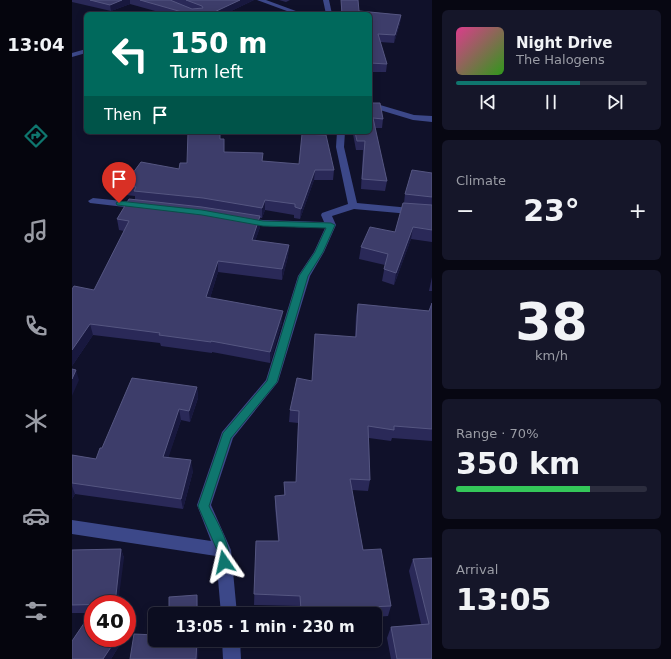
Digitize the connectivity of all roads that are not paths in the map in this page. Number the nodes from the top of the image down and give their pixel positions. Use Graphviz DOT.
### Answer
graph roads {
  1 [pos="260,0"];
  2 [pos="326,0"];
  3 [pos="295,12"];
  4 [pos="329,12"];
  5 [pos="84,52"];
  6 [pos="72,56"];
  7 [pos="372,105"];
  8 [pos="432,120"];
  9 [pos="341,134"];
  10 [pos="93,201"];
  11 [pos="353,206"];
  12 [pos="151,207"];
  13 [pos="432,213"];
  14 [pos="233,218"];
  15 [pos="331,225"];
  16 [pos="72,527"];
  17 [pos="223,550"];
  18 [pos="228,607"];
  19 [pos="231,647"];
  20 [pos="232,659"];
  1 -- 3 [label="street"];
  2 -- 4 [label="street"];
  5 -- 6 [label="street"];
  7 -- 8 [label="street"];
  9 -- 11 [label="street"];
  10 -- 12 [label="street"];
  11 -- 13 [label="street"];
  11 -- 15 [label="street"];
  14 -- 15 [label="street"];
  15 -- 17 [label="street"];
  16 -- 17 [label="street"];
  17 -- 18 [label="street"];
  19 -- 20 [label="street"];
}
